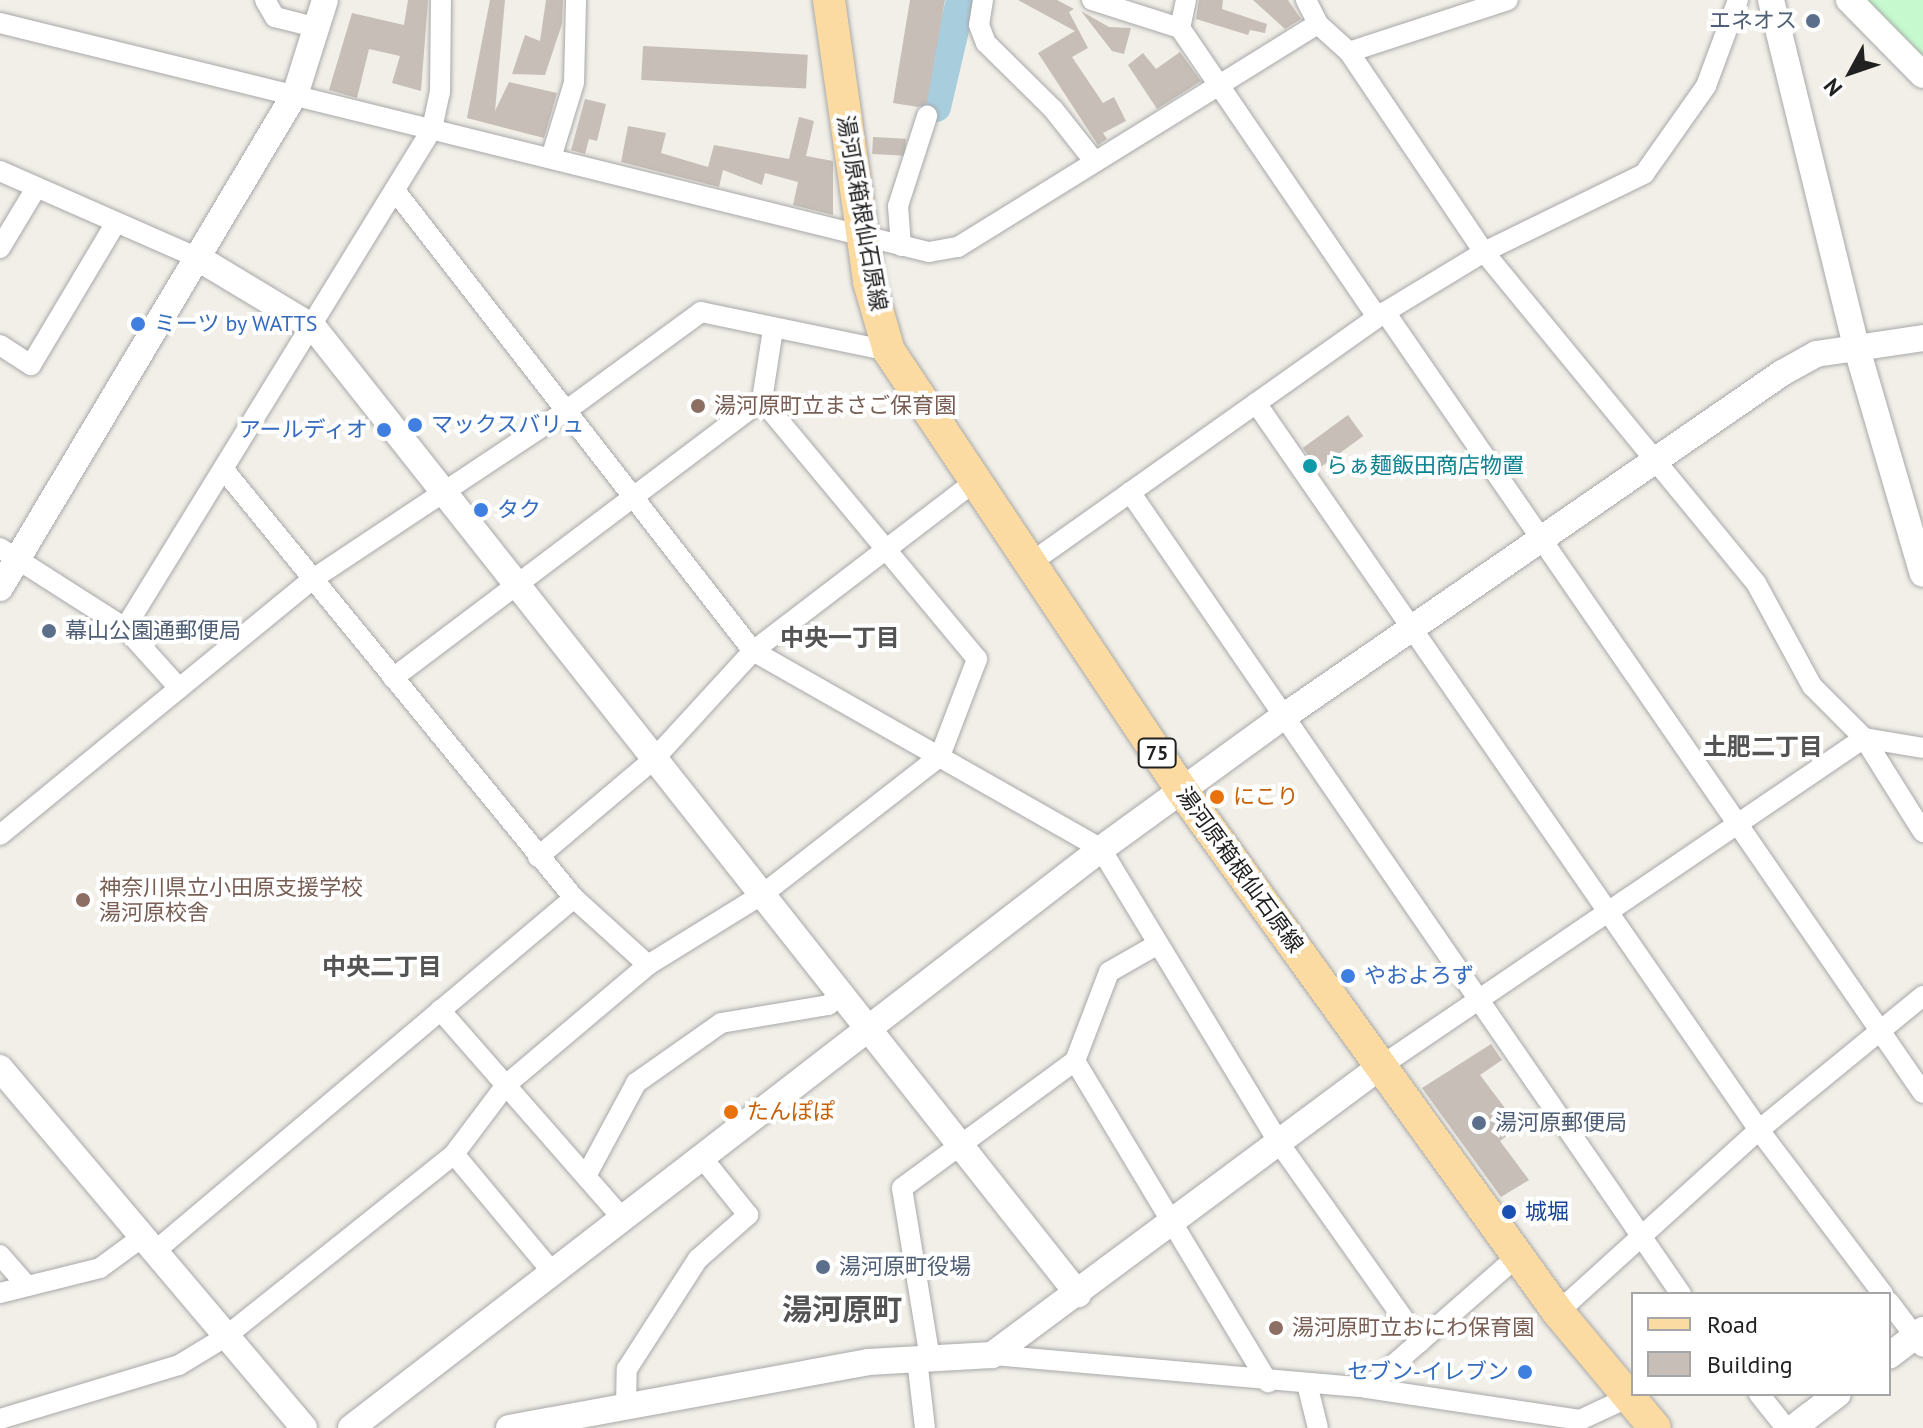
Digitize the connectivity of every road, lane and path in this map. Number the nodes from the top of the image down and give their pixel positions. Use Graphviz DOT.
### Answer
graph roads {
  1 [pos="265,0"];
  2 [pos="325,0"];
  3 [pos="441,0"];
  4 [pos="576,0"];
  5 [pos="817,0"];
  6 [pos="829,0"];
  7 [pos="983,0"];
  8 [pos="1092,0"];
  9 [pos="1186,0"];
  10 [pos="1306,0"];
  11 [pos="1508,0"];
  12 [pos="1738,0"];
  13 [pos="1771,0"];
  14 [pos="1849,0"];
  15 [pos="0,23"];
  16 [pos="1318,24"];
  17 [pos="318,28"];
  18 [pos="1180,28"];
  19 [pos="1349,52"];
  20 [pos="1923,75"];
  21 [pos="1221,85"];
  22 [pos="296,92"];
  23 [pos="927,116"];
  24 [pos="432,129"];
  25 [pos="551,158"];
  26 [pos="1094,161"];
  27 [pos="0,171"];
  28 [pos="36,188"];
  29 [pos="396,192"];
  30 [pos="115,224"];
  31 [pos="863,234"];
  32 [pos="901,246"];
  33 [pos="0,248"];
  34 [pos="1484,252"];
  35 [pos="198,258"];
  36 [pos="1381,314"];
  37 [pos="314,328"];
  38 [pos="773,329"];
  39 [pos="1923,338"];
  40 [pos="0,345"];
  41 [pos="1857,349"];
  42 [pos="889,351"];
  43 [pos="762,400"];
  44 [pos="1256,403"];
  45 [pos="563,413"];
  46 [pos="1655,460"];
  47 [pos="224,470"];
  48 [pos="974,482"];
  49 [pos="442,492"];
  50 [pos="1130,492"];
  51 [pos="630,498"];
  52 [pos="1915,531"];
  53 [pos="1544,538"];
  54 [pos="884,550"];
  55 [pos="9,553"];
  56 [pos="1029,564"];
  57 [pos="1923,574"];
  58 [pos="313,579"];
  59 [pos="515,585"];
  60 [pos="0,588"];
  61 [pos="125,628"];
  62 [pos="1413,628"];
  63 [pos="753,651"];
  64 [pos="393,678"];
  65 [pos="179,688"];
  66 [pos="1283,717"];
  67 [pos="1864,738"];
  68 [pos="1923,748"];
  69 [pos="940,756"];
  70 [pos="655,758"];
  71 [pos="1181,789"];
  72 [pos="1737,824"];
  73 [pos="1923,832"];
  74 [pos="0,835"];
  75 [pos="1101,849"];
  76 [pos="538,857"];
  77 [pos="763,894"];
  78 [pos="574,898"];
  79 [pos="1608,910"];
  80 [pos="1158,944"];
  81 [pos="648,965"];
  82 [pos="843,993"];
  83 [pos="1923,996"];
  84 [pos="1475,999"];
  85 [pos="440,1010"];
  86 [pos="872,1030"];
  87 [pos="1877,1033"];
  88 [pos="1075,1061"];
  89 [pos="1381,1066"];
  90 [pos="0,1068"];
  91 [pos="506,1085"];
  92 [pos="1923,1093"];
  93 [pos="1759,1130"];
  94 [pos="1279,1143"];
  95 [pos="962,1144"];
  96 [pos="454,1154"];
  97 [pos="704,1160"];
  98 [pos="586,1176"];
  99 [pos="623,1219"];
  100 [pos="1170,1225"];
  101 [pos="1639,1239"];
  102 [pos="148,1245"];
  103 [pos="0,1255"];
  104 [pos="1518,1256"];
  105 [pos="554,1274"];
  106 [pos="27,1286"];
  107 [pos="1679,1292"];
  108 [pos="1881,1292"];
  109 [pos="0,1293"];
  110 [pos="1078,1294"];
  111 [pos="1891,1304"];
  112 [pos="1558,1312"];
  113 [pos="225,1337"];
  114 [pos="1920,1338"];
  115 [pos="1420,1342"];
  116 [pos="992,1355"];
  117 [pos="1891,1355"];
  118 [pos="923,1359"];
  119 [pos="1268,1382"];
  120 [pos="1307,1384"];
  121 [pos="1367,1388"];
  122 [pos="1761,1396"];
  123 [pos="1835,1396"];
  124 [pos="1629,1397"];
  125 [pos="626,1408"];
  126 [pos="0,1419"];
  127 [pos="1522,1419"];
  128 [pos="1580,1424"];
  129 [pos="304,1428"];
  130 [pos="351,1428"];
  131 [pos="509,1428"];
  132 [pos="925,1428"];
  133 [pos="1318,1428"];
  134 [pos="1655,1428"];
  135 [pos="1786,1428"];
  136 [pos="1793,1428"];
  1 -- 17 [label="street"];
  2 -- 17 [label="street"];
  3 -- 24 [label="street"];
  4 -- 25 [label="street"];
  5 -- 6 [label="street"];
  6 -- 31 [label="main road, 湯河原箱根仙石原線 / 75"];
  7 -- 26 [label="street"];
  8 -- 18 [label="street"];
  9 -- 18 [label="street"];
  10 -- 16 [label="street"];
  11 -- 19 [label="street"];
  12 -- 34 [label="street"];
  13 -- 41 [label="street"];
  14 -- 20 [label="street"];
  15 -- 22 [label="street"];
  16 -- 19 [label="street"];
  16 -- 21 [label="street"];
  17 -- 22 [label="street"];
  18 -- 21 [label="street"];
  19 -- 34 [label="street"];
  21 -- 26 [label="street"];
  21 -- 36 [label="street"];
  22 -- 24 [label="street"];
  22 -- 35 [label="street"];
  23 -- 32 [label="street"];
  24 -- 25 [label="street"];
  24 -- 29 [label="street"];
  25 -- 31 [label="street"];
  26 -- 32 [label="street"];
  27 -- 28 [label="street"];
  28 -- 30 [label="street"];
  28 -- 33 [label="street"];
  29 -- 37 [label="street"];
  29 -- 45 [label="street"];
  30 -- 35 [label="street"];
  30 -- 40 [label="street"];
  31 -- 32 [label="street"];
  31 -- 42 [label="main road, 湯河原箱根仙石原線 / 75"];
  34 -- 36 [label="street"];
  34 -- 46 [label="street"];
  35 -- 37 [label="street"];
  35 -- 55 [label="street"];
  36 -- 44 [label="street"];
  36 -- 53 [label="street"];
  37 -- 47 [label="street"];
  37 -- 49 [label="street"];
  38 -- 42 [label="street"];
  38 -- 43 [label="street"];
  38 -- 45 [label="street"];
  39 -- 41 [label="street"];
  41 -- 46 [label="street"];
  41 -- 52 [label="street"];
  42 -- 48 [label="main road, 湯河原箱根仙石原線 / 75"];
  43 -- 51 [label="street"];
  43 -- 54 [label="street"];
  44 -- 50 [label="street"];
  44 -- 62 [label="street"];
  45 -- 49 [label="street"];
  45 -- 51 [label="street"];
  46 -- 53 [label="street"];
  46 -- 67 [label="street"];
  47 -- 58 [label="street"];
  47 -- 61 [label="street"];
  48 -- 54 [label="street"];
  48 -- 56 [label="main road, 湯河原箱根仙石原線 / 75"];
  49 -- 58 [label="street"];
  49 -- 59 [label="street"];
  50 -- 56 [label="street"];
  50 -- 66 [label="street"];
  51 -- 59 [label="street"];
  51 -- 63 [label="street"];
  52 -- 57 [label="street"];
  53 -- 62 [label="street"];
  53 -- 72 [label="street"];
  54 -- 63 [label="street"];
  54 -- 69 [label="street"];
  55 -- 60 [label="street"];
  55 -- 61 [label="street"];
  56 -- 71 [label="main road, 湯河原箱根仙石原線 / 75"];
  58 -- 64 [label="street"];
  58 -- 65 [label="street"];
  59 -- 64 [label="street"];
  59 -- 70 [label="street"];
  61 -- 65 [label="street"];
  62 -- 66 [label="street"];
  62 -- 79 [label="street"];
  63 -- 69 [label="street"];
  63 -- 70 [label="street"];
  64 -- 76 [label="street"];
  65 -- 74 [label="street"];
  66 -- 71 [label="street"];
  66 -- 84 [label="street"];
  67 -- 68 [label="street"];
  67 -- 72 [label="street"];
  67 -- 73 [label="street"];
  69 -- 75 [label="street"];
  69 -- 77 [label="street"];
  70 -- 76 [label="street"];
  70 -- 77 [label="street"];
  71 -- 75 [label="street"];
  71 -- 89 [label="main road, 湯河原箱根仙石原線 / 75"];
  72 -- 79 [label="street"];
  72 -- 87 [label="street"];
  75 -- 80 [label="street"];
  75 -- 86 [label="street"];
  76 -- 78 [label="street"];
  77 -- 81 [label="street"];
  77 -- 82 [label="street"];
  78 -- 81 [label="street"];
  78 -- 85 [label="street"];
  79 -- 84 [label="street"];
  79 -- 93 [label="street"];
  80 -- 88 [label="street"];
  80 -- 94 [label="street"];
  81 -- 91 [label="street"];
  82 -- 86 [label="street"];
  82 -- 98 [label="street"];
  83 -- 87 [label="street"];
  84 -- 89 [label="street"];
  84 -- 101 [label="street"];
  85 -- 91 [label="street"];
  85 -- 102 [label="street"];
  86 -- 95 [label="street"];
  86 -- 97 [label="street"];
  87 -- 92 [label="street"];
  87 -- 93 [label="street"];
  88 -- 95 [label="street"];
  88 -- 100 [label="street"];
  89 -- 94 [label="street"];
  89 -- 104 [label="main road, 湯河原箱根仙石原線 / 75"];
  90 -- 102 [label="street"];
  91 -- 96 [label="street"];
  91 -- 98 [label="street"];
  93 -- 101 [label="street"];
  93 -- 108 [label="street"];
  94 -- 100 [label="street"];
  94 -- 115 [label="street"];
  95 -- 110 [label="street"];
  95 -- 118 [label="street"];
  96 -- 105 [label="street"];
  96 -- 113 [label="street"];
  97 -- 99 [label="street"];
  97 -- 125 [label="street"];
  98 -- 99 [label="street"];
  99 -- 105 [label="street"];
  100 -- 110 [label="street"];
  100 -- 119 [label="street"];
  101 -- 107 [label="street"];
  101 -- 112 [label="street"];
  102 -- 106 [label="street"];
  102 -- 113 [label="street"];
  103 -- 106 [label="street"];
  104 -- 112 [label="main road, 湯河原箱根仙石原線 / 75"];
  104 -- 115 [label="street"];
  105 -- 130 [label="street"];
  106 -- 109 [label="street"];
  110 -- 116 [label="street"];
  111 -- 114 [label="street"];
  112 -- 124 [label="main road, 湯河原箱根仙石原線 / 75"];
  113 -- 126 [label="street"];
  113 -- 129 [label="street"];
  114 -- 117 [label="street"];
  115 -- 121 [label="street"];
  116 -- 118 [label="street"];
  116 -- 119 [label="street"];
  118 -- 125 [label="street"];
  118 -- 132 [label="street"];
  119 -- 120 [label="street"];
  120 -- 121 [label="street"];
  120 -- 133 [label="street"];
  121 -- 127 [label="street"];
  122 -- 135 [label="street"];
  123 -- 136 [label="street"];
  124 -- 128 [label="street"];
  124 -- 134 [label="main road, 湯河原箱根仙石原線 / 75"];
  125 -- 131 [label="street"];
  127 -- 128 [label="street"];
}
